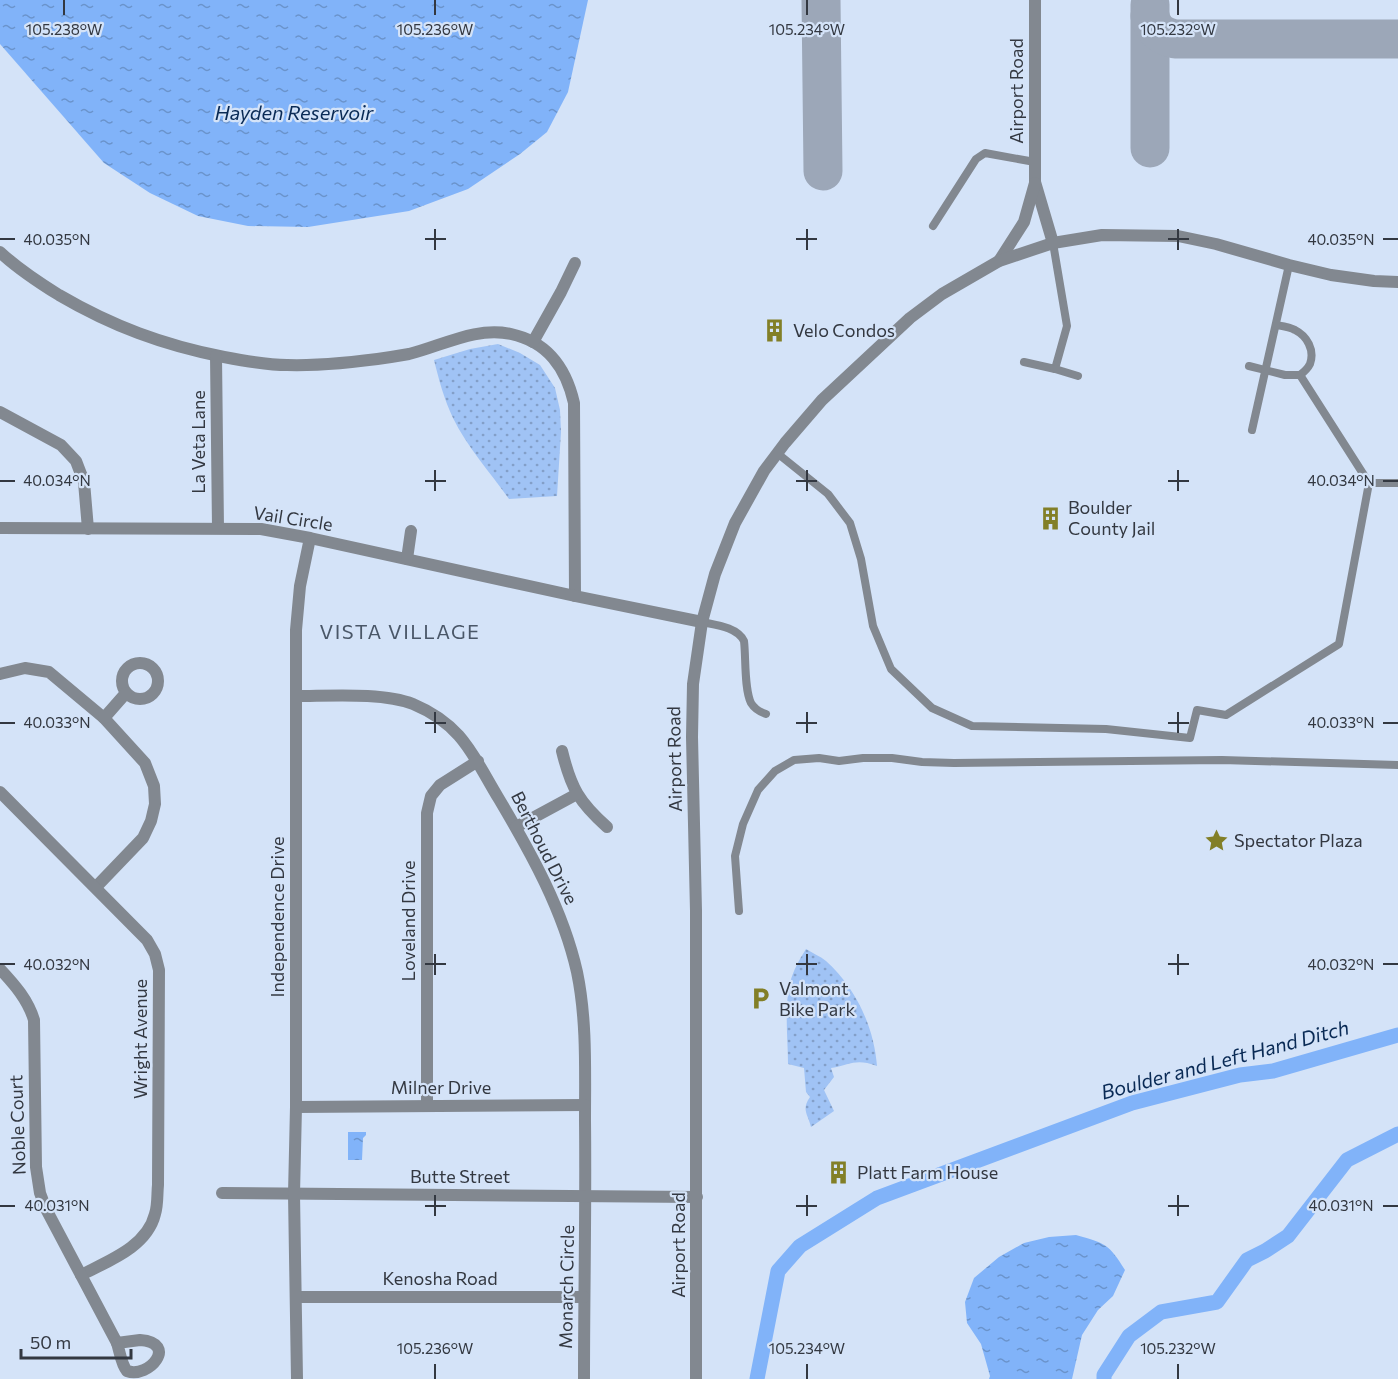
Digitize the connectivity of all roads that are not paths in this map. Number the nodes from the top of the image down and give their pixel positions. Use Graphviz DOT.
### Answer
graph roads {
  1 [pos="1035,0"];
  2 [pos="1035,162"];
  3 [pos="1035,182"];
  4 [pos="933,226"];
  5 [pos="1053,243"];
  6 [pos="0,252"];
  7 [pos="999,261"];
  8 [pos="575,262"];
  9 [pos="1289,266"];
  10 [pos="1398,282"];
  11 [pos="1276,325"];
  12 [pos="533,342"];
  13 [pos="216,356"];
  14 [pos="1024,362"];
  15 [pos="1249,366"];
  16 [pos="1055,369"];
  17 [pos="1266,370"];
  18 [pos="1300,375"];
  19 [pos="1078,376"];
  20 [pos="0,412"];
  21 [pos="1252,430"];
  22 [pos="777,453"];
  23 [pos="1369,483"];
  24 [pos="1398,483"];
  25 [pos="0,528"];
  26 [pos="218,528"];
  27 [pos="88,529"];
  28 [pos="411,531"];
  29 [pos="310,538"];
  30 [pos="407,559"];
  31 [pos="575,596"];
  32 [pos="702,622"];
  33 [pos="0,674"];
  34 [pos="126,693"];
  35 [pos="296,696"];
  36 [pos="766,714"];
  37 [pos="104,718"];
  38 [pos="562,751"];
  39 [pos="478,761"];
  40 [pos="1398,765"];
  41 [pos="0,792"];
  42 [pos="577,794"];
  43 [pos="516,827"];
  44 [pos="608,827"];
  45 [pos="96,887"];
  46 [pos="739,911"];
  47 [pos="0,969"];
  48 [pos="427,1105"];
  49 [pos="585,1105"];
  50 [pos="296,1107"];
  51 [pos="222,1193"];
  52 [pos="294,1194"];
  53 [pos="586,1196"];
  54 [pos="697,1197"];
  55 [pos="81,1275"];
  56 [pos="297,1297"];
  57 [pos="584,1297"];
  58 [pos="117,1343"];
  59 [pos="297,1379"];
  60 [pos="584,1379"];
  61 [pos="696,1379"];
  1 -- 2 [label="street, Airport Road"];
  2 -- 3 [label="street, Airport Road"];
  2 -- 4 [label="lane"];
  3 -- 5 [label="street, Airport Road"];
  3 -- 7 [label="street, Airport Road"];
  5 -- 7 [label="street, Airport Road"];
  5 -- 9 [label="street"];
  5 -- 16 [label="lane"];
  6 -- 13 [label="street"];
  7 -- 22 [label="street, Airport Road"];
  8 -- 12 [label="street"];
  9 -- 10 [label="street"];
  9 -- 11 [label="lane"];
  11 -- 17 [label="lane"];
  11 -- 18 [label="lane"];
  12 -- 13 [label="street"];
  12 -- 31 [label="street"];
  13 -- 26 [label="street, La Veta Lane"];
  14 -- 16 [label="lane"];
  15 -- 17 [label="lane"];
  16 -- 19 [label="lane"];
  17 -- 18 [label="lane"];
  17 -- 21 [label="lane"];
  18 -- 23 [label="lane"];
  20 -- 27 [label="street"];
  22 -- 23 [label="lane"];
  22 -- 32 [label="street, Airport Road"];
  23 -- 24 [label="lane"];
  25 -- 27 [label="street, Vail Circle"];
  26 -- 27 [label="street, Vail Circle"];
  26 -- 29 [label="street, Vail Circle"];
  28 -- 30 [label="street"];
  29 -- 30 [label="street, Vail Circle"];
  29 -- 35 [label="street, Independence Drive"];
  30 -- 31 [label="street, Vail Circle"];
  31 -- 32 [label="street, Vail Circle"];
  32 -- 36 [label="lane"];
  32 -- 54 [label="street, Airport Road"];
  33 -- 37 [label="street"];
  34 -- 37 [label="street"];
  35 -- 39 [label="street, Berthoud Drive"];
  35 -- 50 [label="street, Independence Drive"];
  37 -- 45 [label="street"];
  38 -- 42 [label="street"];
  39 -- 43 [label="street, Berthoud Drive"];
  39 -- 48 [label="street, Loveland Drive"];
  40 -- 46 [label="lane"];
  41 -- 45 [label="street, Wright Avenue"];
  42 -- 43 [label="street"];
  42 -- 44 [label="street"];
  43 -- 49 [label="street, Berthoud Drive"];
  45 -- 55 [label="street, Wright Avenue"];
  47 -- 55 [label="street, Noble Court"];
  48 -- 49 [label="street, Milner Drive"];
  48 -- 50 [label="street, Milner Drive"];
  49 -- 53 [label="street, Berthoud Drive"];
  50 -- 52 [label="street, Independence Drive"];
  51 -- 52 [label="street, Butte Street"];
  52 -- 53 [label="street, Butte Street"];
  52 -- 56 [label="street, Independence Drive"];
  53 -- 54 [label="street, Butte Street"];
  53 -- 57 [label="street, Monarch Circle"];
  54 -- 61 [label="street, Airport Road"];
  55 -- 58 [label="street, Noble Court"];
  56 -- 57 [label="street, Kenosha Road"];
  56 -- 59 [label="street"];
  57 -- 60 [label="street, Monarch Circle"];
}
